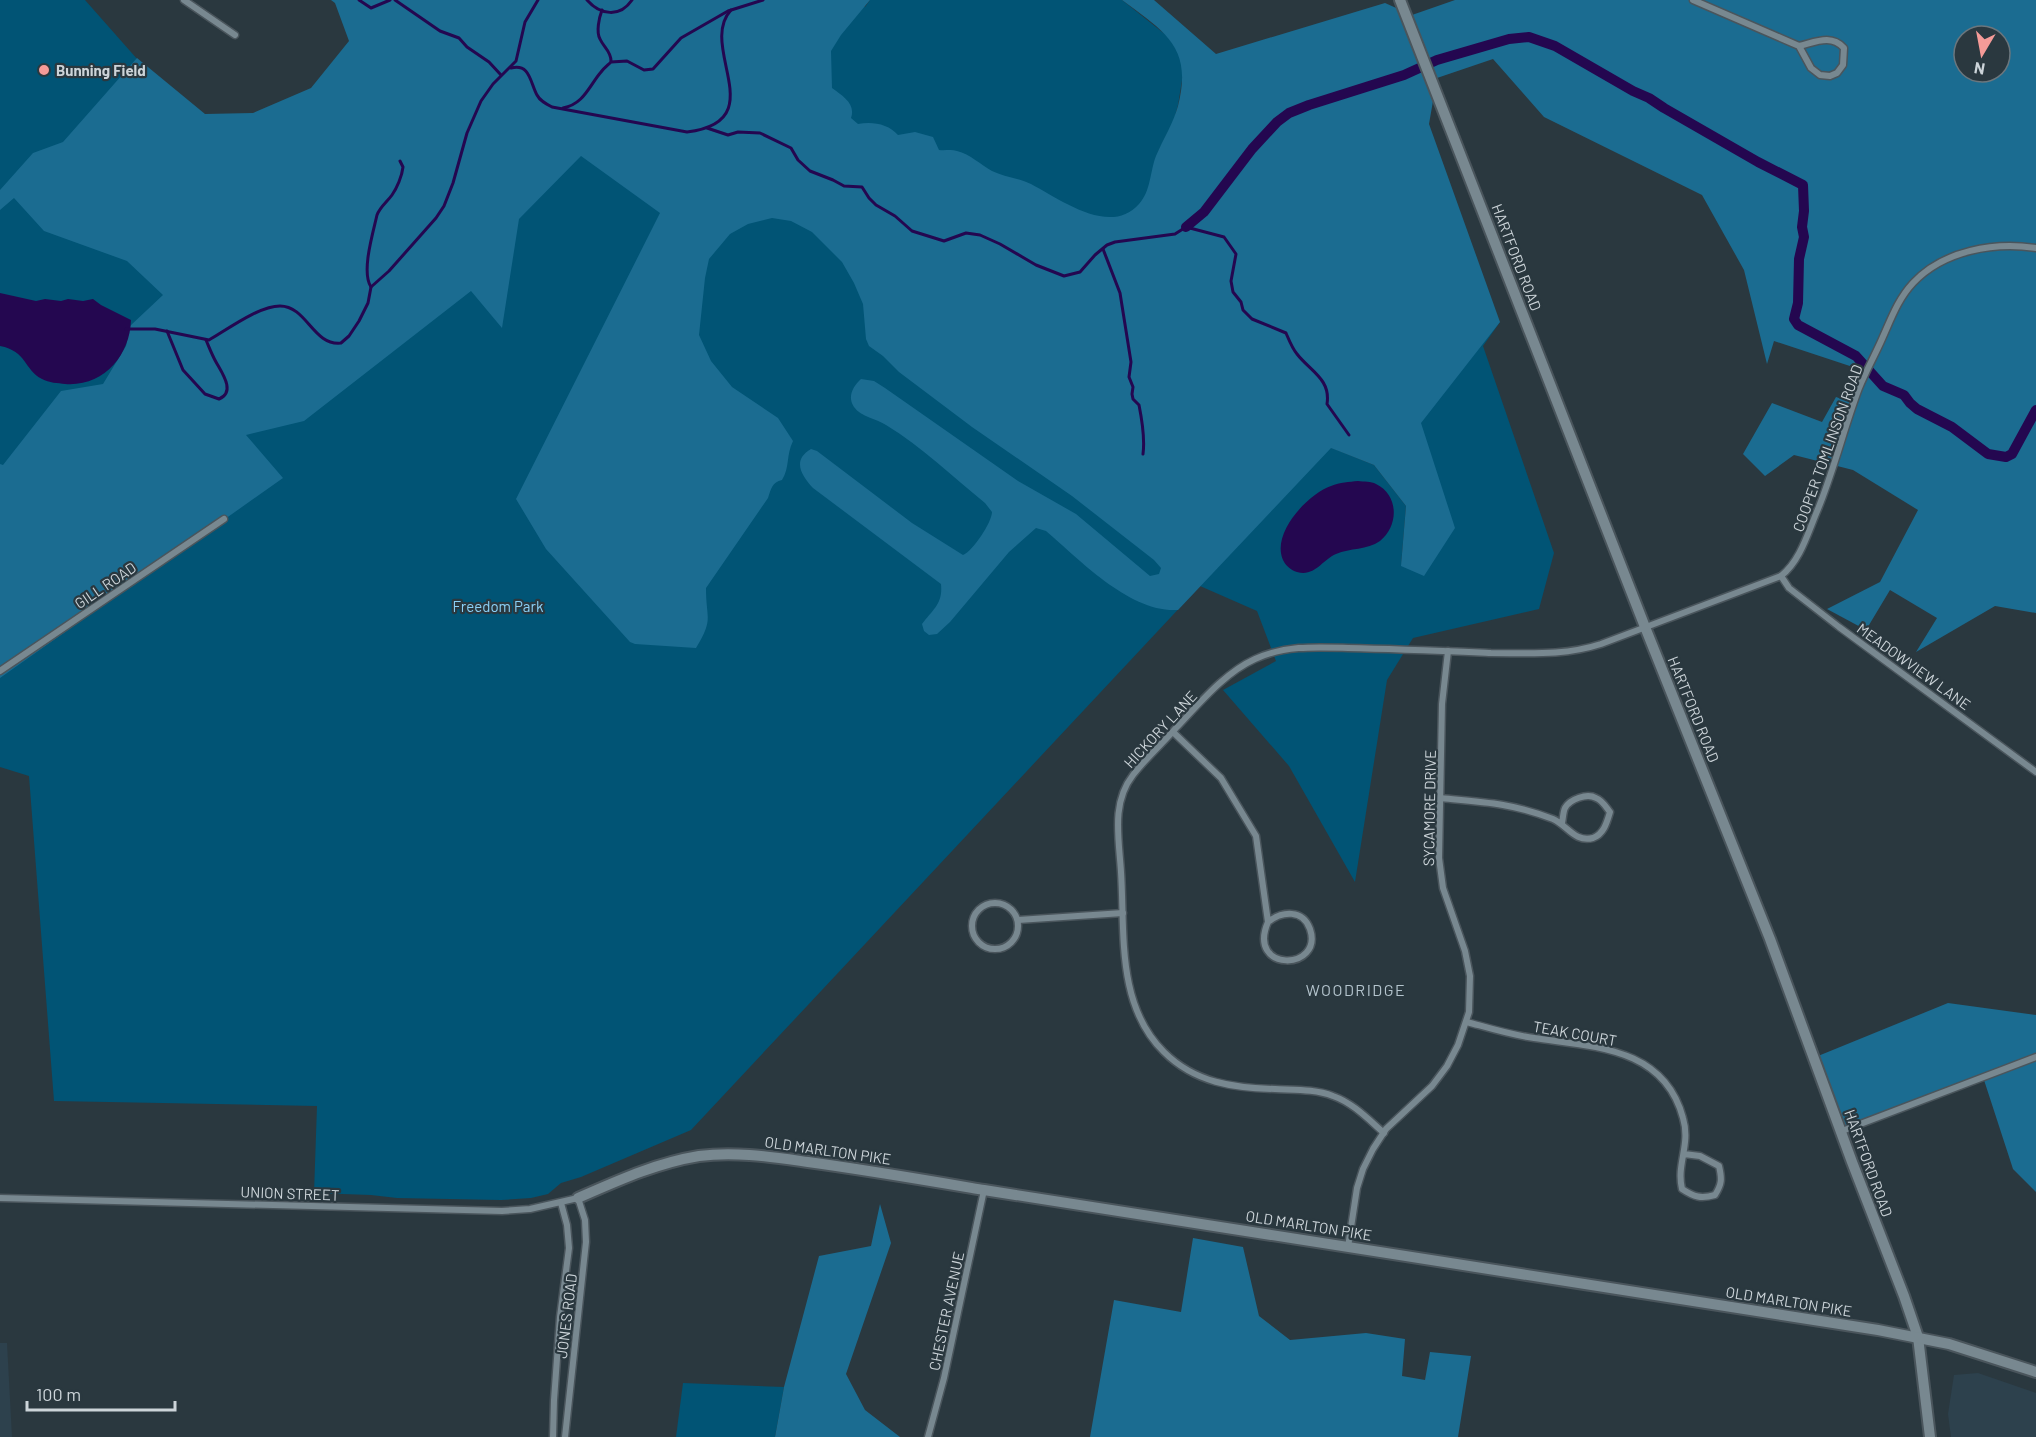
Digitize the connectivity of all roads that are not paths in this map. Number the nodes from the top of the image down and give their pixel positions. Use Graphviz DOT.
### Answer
graph roads {
  1 [pos="184,0"];
  2 [pos="1400,0"];
  3 [pos="1693,0"];
  4 [pos="235,35"];
  5 [pos="1799,46"];
  6 [pos="2036,248"];
  7 [pos="224,519"];
  8 [pos="1781,576"];
  9 [pos="1645,627"];
  10 [pos="1448,651"];
  11 [pos="0,671"];
  12 [pos="1173,732"];
  13 [pos="2036,772"];
  14 [pos="1439,798"];
  15 [pos="1562,823"];
  16 [pos="1123,913"];
  17 [pos="1018,920"];
  18 [pos="1268,922"];
  19 [pos="1467,1022"];
  20 [pos="2036,1057"];
  21 [pos="1842,1131"];
  22 [pos="1384,1133"];
  23 [pos="1684,1154"];
  24 [pos="984,1190"];
  25 [pos="0,1198"];
  26 [pos="578,1198"];
  27 [pos="561,1203"];
  28 [pos="1348,1247"];
  29 [pos="1918,1337"];
  30 [pos="2036,1372"];
  31 [pos="553,1437"];
  32 [pos="565,1437"];
  33 [pos="928,1437"];
  34 [pos="1930,1437"];
  1 -- 4 [label="street"];
  2 -- 9 [label="street, HARTFORD ROAD"];
  3 -- 5 [label="street"];
  5 -- 5 [label="street"];
  6 -- 8 [label="street, COOPER TOMLINSON ROAD"];
  7 -- 11 [label="street, GILL ROAD"];
  8 -- 9 [label="street"];
  8 -- 13 [label="street, MEADOWVIEW LANE"];
  9 -- 10 [label="street, HICKORY LANE"];
  9 -- 21 [label="street, HARTFORD ROAD"];
  10 -- 12 [label="street, HICKORY LANE"];
  10 -- 14 [label="street, SYCAMORE DRIVE"];
  12 -- 16 [label="street, HICKORY LANE"];
  12 -- 18 [label="street"];
  14 -- 15 [label="street"];
  14 -- 19 [label="street, SYCAMORE DRIVE"];
  15 -- 15 [label="street"];
  16 -- 17 [label="street"];
  16 -- 22 [label="street, HICKORY LANE"];
  17 -- 17 [label="street"];
  18 -- 18 [label="street"];
  19 -- 22 [label="street, SYCAMORE DRIVE"];
  19 -- 23 [label="street, TEAK COURT"];
  20 -- 21 [label="street"];
  21 -- 29 [label="street, HARTFORD ROAD"];
  22 -- 28 [label="street, SYCAMORE DRIVE"];
  23 -- 23 [label="street, TEAK COURT"];
  24 -- 26 [label="street, OLD MARLTON PIKE"];
  24 -- 28 [label="street, OLD MARLTON PIKE"];
  24 -- 33 [label="street, CHESTER AVENUE"];
  25 -- 27 [label="street, UNION STREET"];
  26 -- 27 [label="street, UNION STREET"];
  26 -- 32 [label="street, JONES ROAD"];
  27 -- 31 [label="street, JONES ROAD"];
  28 -- 29 [label="street, OLD MARLTON PIKE"];
  29 -- 30 [label="street, OLD MARLTON PIKE"];
  29 -- 34 [label="street, HARTFORD ROAD"];
}
